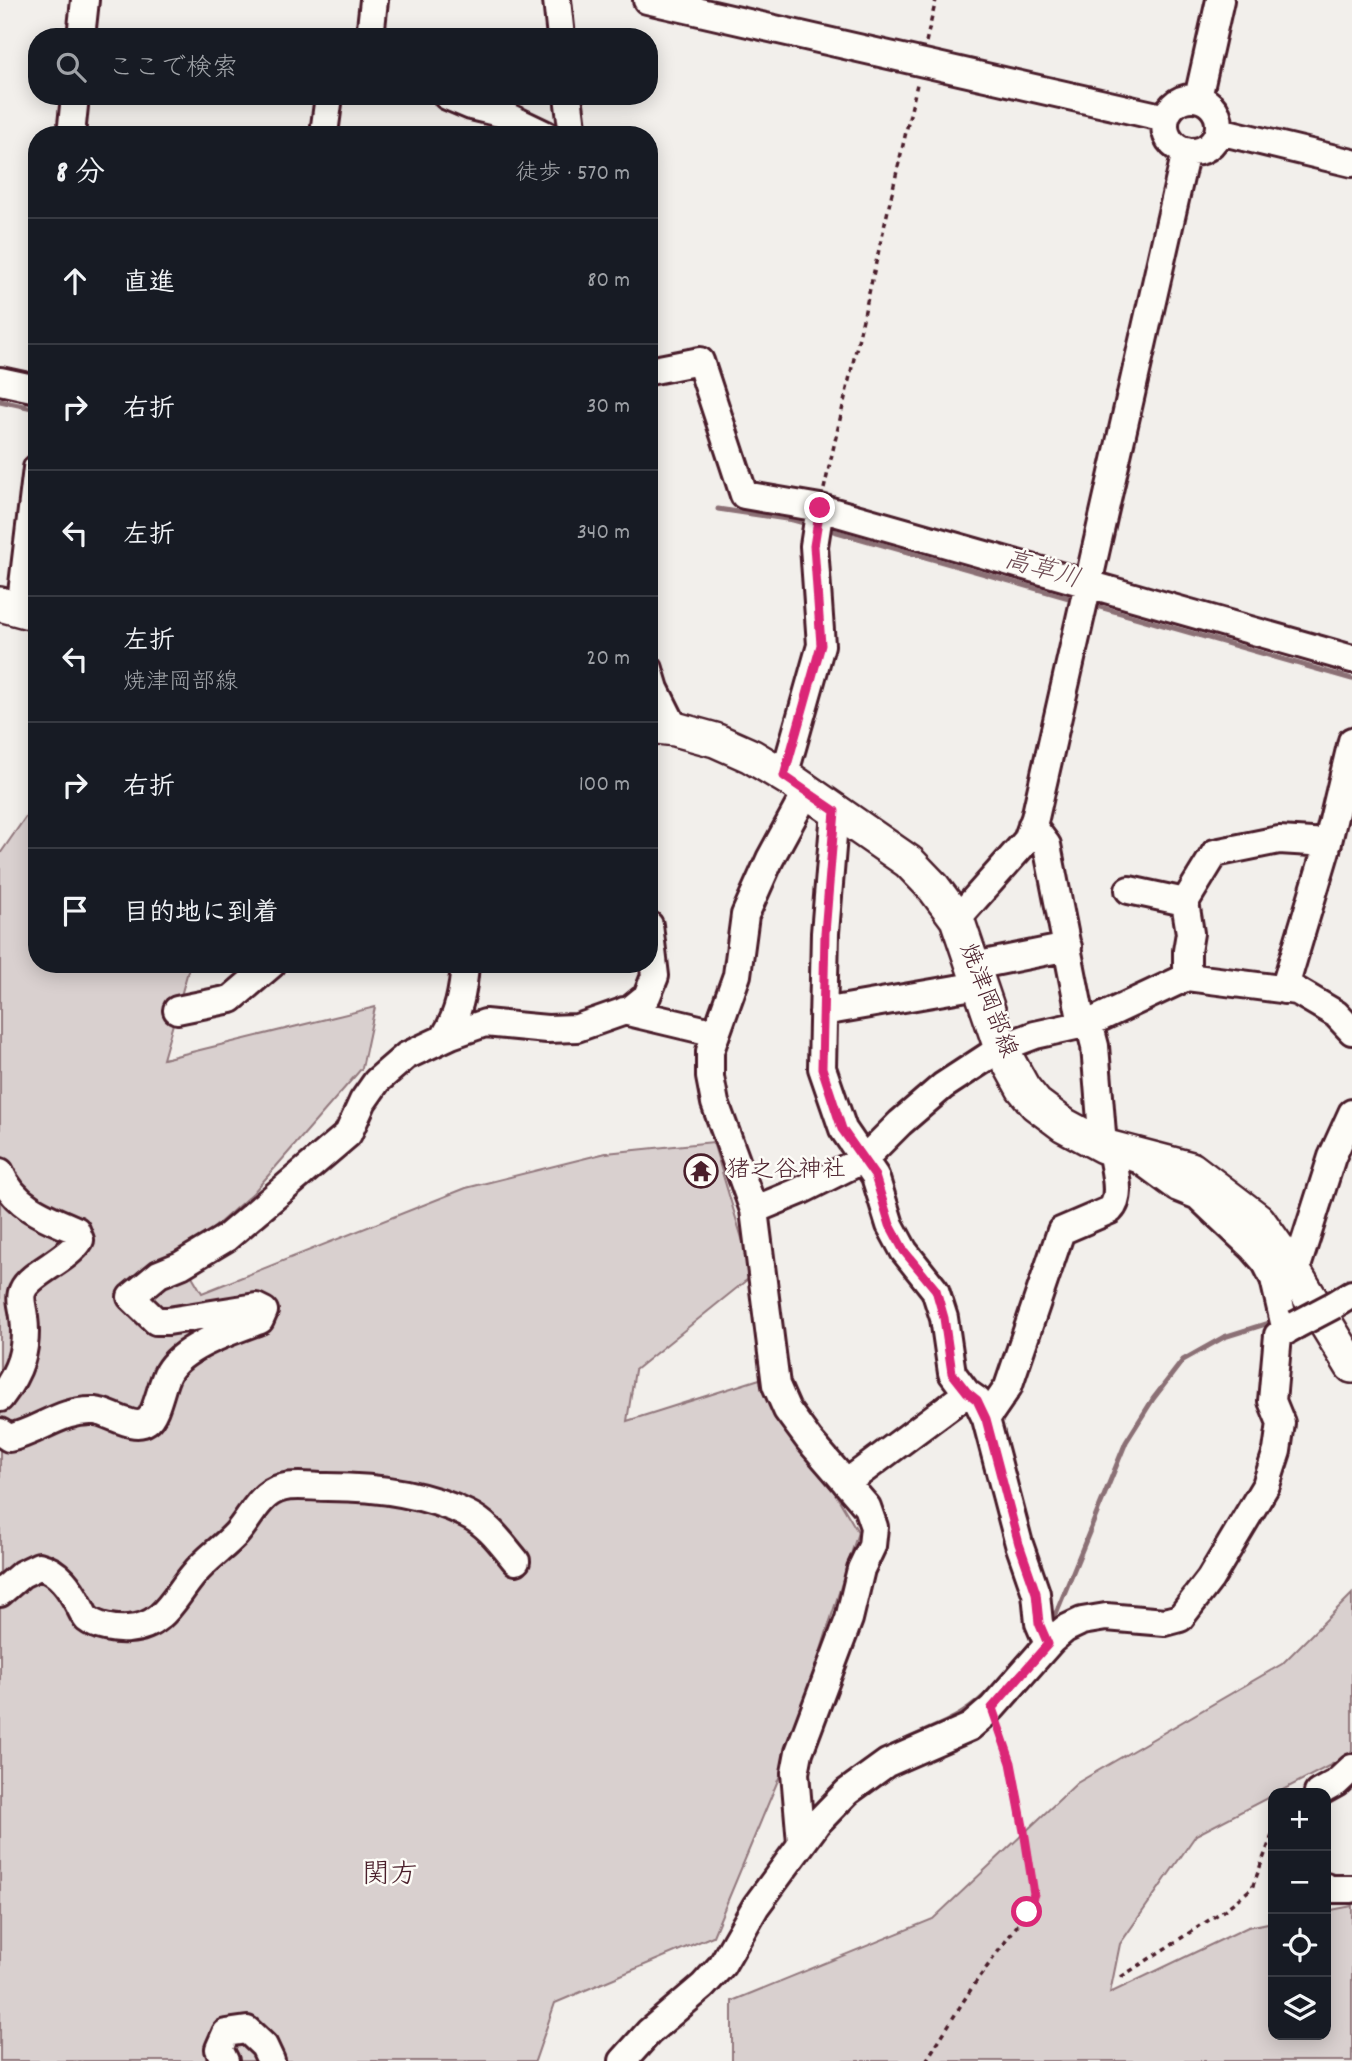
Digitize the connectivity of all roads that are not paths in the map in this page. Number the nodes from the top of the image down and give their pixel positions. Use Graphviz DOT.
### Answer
graph roads {
  1 [pos="85,0"];
  2 [pos="374,0"];
  3 [pos="557,0"];
  4 [pos="647,0"];
  5 [pos="1220,0"];
  6 [pos="82,28"];
  7 [pos="371,28"];
  8 [pos="560,28"];
  9 [pos="1198,98"];
  10 [pos="74,105"];
  11 [pos="328,105"];
  12 [pos="468,105"];
  13 [pos="569,105"];
  14 [pos="1166,118"];
  15 [pos="72,126"];
  16 [pos="325,126"];
  17 [pos="527,126"];
  18 [pos="572,126"];
  19 [pos="1219,131"];
  20 [pos="1186,151"];
  21 [pos="1352,163"];
  22 [pos="658,369"];
  23 [pos="0,380"];
  24 [pos="28,387"];
  25 [pos="818,520"];
  26 [pos="28,538"];
  27 [pos="1087,588"];
  28 [pos="19,609"];
  29 [pos="1352,659"];
  30 [pos="658,706"];
  31 [pos="662,728"];
  32 [pos="1352,741"];
  33 [pos="796,783"];
  34 [pos="835,811"];
  35 [pos="1032,825"];
  36 [pos="1328,844"];
  37 [pos="1129,890"];
  38 [pos="1185,902"];
  39 [pos="957,919"];
  40 [pos="1068,947"];
  41 [pos="261,973"];
  42 [pos="465,973"];
  43 [pos="655,973"];
  44 [pos="976,976"];
  45 [pos="1187,977"];
  46 [pos="1284,990"];
  47 [pos="177,1010"];
  48 [pos="624,1011"];
  49 [pos="823,1012"];
  50 [pos="1085,1024"];
  51 [pos="1352,1031"];
  52 [pos="716,1033"];
  53 [pos="444,1038"];
  54 [pos="1001,1048"];
  55 [pos="1352,1113"];
  56 [pos="1114,1149"];
  57 [pos="864,1159"];
  58 [pos="0,1172"];
  59 [pos="754,1210"];
  60 [pos="1295,1273"];
  61 [pos="1343,1300"];
  62 [pos="1291,1328"];
  63 [pos="1352,1366"];
  64 [pos="967,1392"];
  65 [pos="0,1398"];
  66 [pos="986,1419"];
  67 [pos="0,1432"];
  68 [pos="846,1483"];
  69 [pos="516,1561"];
  70 [pos="0,1593"];
  71 [pos="1048,1644"];
  72 [pos="1352,1768"];
  73 [pos="1327,1788"];
  74 [pos="801,1843"];
  75 [pos="1331,1889"];
  76 [pos="1352,1889"];
  77 [pos="225,2061"];
  78 [pos="271,2061"];
  79 [pos="623,2061"];
  1 -- 6 [label="street"];
  2 -- 7 [label="street"];
  3 -- 8 [label="street"];
  4 -- 14 [label="street"];
  5 -- 9 [label="street"];
  9 -- 14 [label="street"];
  9 -- 19 [label="street"];
  10 -- 15 [label="street"];
  11 -- 16 [label="street"];
  12 -- 17 [label="street"];
  13 -- 18 [label="street"];
  14 -- 20 [label="street"];
  19 -- 20 [label="street"];
  19 -- 21 [label="street"];
  20 -- 27 [label="street"];
  22 -- 25 [label="street"];
  23 -- 24 [label="street"];
  25 -- 27 [label="street"];
  25 -- 33 [label="street"];
  26 -- 28 [label="street"];
  27 -- 29 [label="street"];
  27 -- 35 [label="street"];
  30 -- 31 [label="street"];
  31 -- 33 [label="main road, 焼津岡部線"];
  32 -- 36 [label="street"];
  33 -- 34 [label="main road, 焼津岡部線"];
  33 -- 52 [label="street"];
  34 -- 39 [label="main road, 焼津岡部線"];
  34 -- 49 [label="street"];
  35 -- 39 [label="street"];
  35 -- 40 [label="street"];
  36 -- 38 [label="street"];
  36 -- 46 [label="street"];
  37 -- 38 [label="street"];
  38 -- 45 [label="street"];
  39 -- 44 [label="main road, 焼津岡部線"];
  40 -- 44 [label="street"];
  40 -- 50 [label="street"];
  41 -- 47 [label="street"];
  42 -- 53 [label="street"];
  43 -- 48 [label="street"];
  44 -- 49 [label="street"];
  44 -- 54 [label="main road, 焼津岡部線"];
  45 -- 46 [label="street"];
  45 -- 50 [label="street"];
  46 -- 51 [label="street"];
  48 -- 52 [label="street"];
  48 -- 53 [label="street"];
  49 -- 57 [label="street"];
  50 -- 54 [label="street"];
  50 -- 56 [label="street"];
  52 -- 59 [label="street"];
  53 -- 67 [label="street"];
  54 -- 56 [label="main road, 焼津岡部線"];
  54 -- 57 [label="street"];
  55 -- 60 [label="street"];
  56 -- 60 [label="main road, 焼津岡部線"];
  56 -- 62 [label="street"];
  56 -- 66 [label="street"];
  57 -- 59 [label="street"];
  57 -- 64 [label="street"];
  58 -- 65 [label="street"];
  59 -- 68 [label="street"];
  60 -- 63 [label="main road, 焼津岡部線"];
  61 -- 62 [label="street, bridge"];
  62 -- 71 [label="street"];
  64 -- 66 [label="street"];
  64 -- 68 [label="street"];
  66 -- 71 [label="street"];
  68 -- 74 [label="street"];
  69 -- 70 [label="street"];
  71 -- 74 [label="street"];
  72 -- 73 [label="street"];
  74 -- 79 [label="street"];
  75 -- 76 [label="street"];
  77 -- 78 [label="street"];
}
